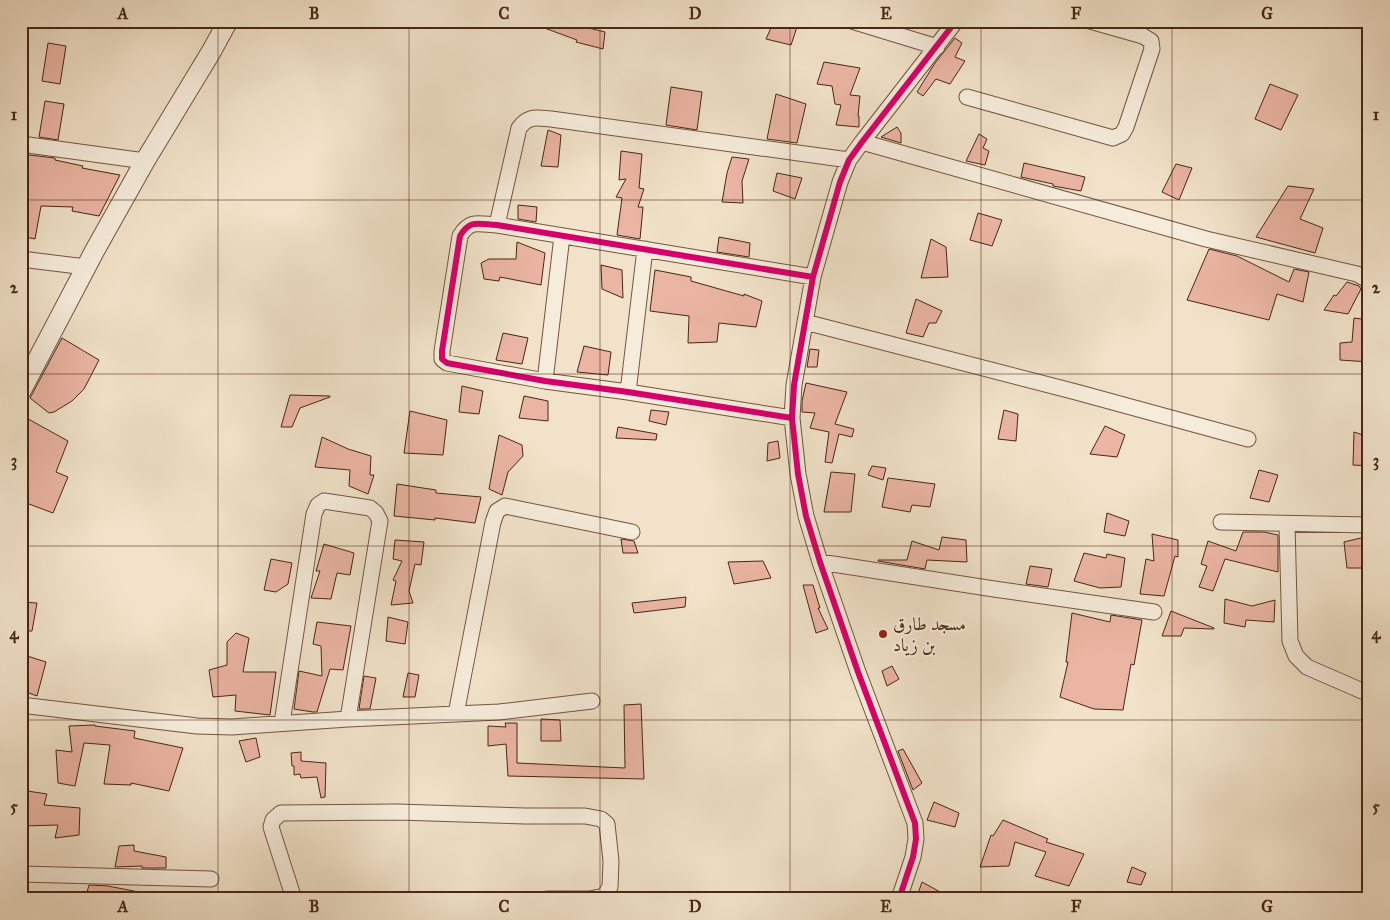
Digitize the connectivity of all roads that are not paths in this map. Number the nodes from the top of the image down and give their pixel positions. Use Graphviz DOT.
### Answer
graph roads {
  1 [pos="228,21"];
  2 [pos="852,21"];
  3 [pos="956,21"];
  4 [pos="1090,21"];
  5 [pos="937,47"];
  6 [pos="968,97"];
  7 [pos="862,142"];
  8 [pos="21,144"];
  9 [pos="849,160"];
  10 [pos="145,161"];
  11 [pos="497,225"];
  12 [pos="562,236"];
  13 [pos="645,249"];
  14 [pos="21,259"];
  15 [pos="86,267"];
  16 [pos="814,277"];
  17 [pos="1369,284"];
  18 [pos="805,322"];
  19 [pos="24,380"];
  20 [pos="545,381"];
  21 [pos="628,392"];
  22 [pos="792,418"];
  23 [pos="1248,438"];
  24 [pos="1220,522"];
  25 [pos="1287,524"];
  26 [pos="1369,525"];
  27 [pos="632,532"];
  28 [pos="820,562"];
  29 [pos="1154,612"];
  30 [pos="1369,694"];
  31 [pos="592,701"];
  32 [pos="21,705"];
  33 [pos="456,714"];
  34 [pos="348,719"];
  35 [pos="282,723"];
  36 [pos="21,874"];
  37 [pos="210,879"];
  38 [pos="294,899"];
  39 [pos="547,899"];
  40 [pos="899,899"];
  1 -- 10 [label="street"];
  2 -- 5 [label="street"];
  3 -- 5 [label="street"];
  4 -- 6 [label="street"];
  5 -- 7 [label="street"];
  7 -- 9 [label="street"];
  7 -- 17 [label="street"];
  8 -- 10 [label="street"];
  9 -- 11 [label="street"];
  9 -- 16 [label="street"];
  10 -- 15 [label="street"];
  11 -- 12 [label="street"];
  11 -- 20 [label="street"];
  12 -- 13 [label="street"];
  12 -- 20 [label="street"];
  13 -- 16 [label="street"];
  13 -- 21 [label="street"];
  14 -- 15 [label="street"];
  15 -- 19 [label="street"];
  16 -- 18 [label="street"];
  18 -- 22 [label="street"];
  18 -- 23 [label="street"];
  20 -- 21 [label="street"];
  21 -- 22 [label="street"];
  22 -- 28 [label="street"];
  24 -- 25 [label="street"];
  25 -- 26 [label="street"];
  25 -- 30 [label="street"];
  27 -- 33 [label="street"];
  28 -- 29 [label="street"];
  28 -- 40 [label="street"];
  31 -- 33 [label="street"];
  32 -- 35 [label="street"];
  33 -- 34 [label="street"];
  34 -- 35 [label="street"];
  34 -- 35 [label="street"];
  36 -- 37 [label="street"];
  38 -- 39 [label="street"];
}
